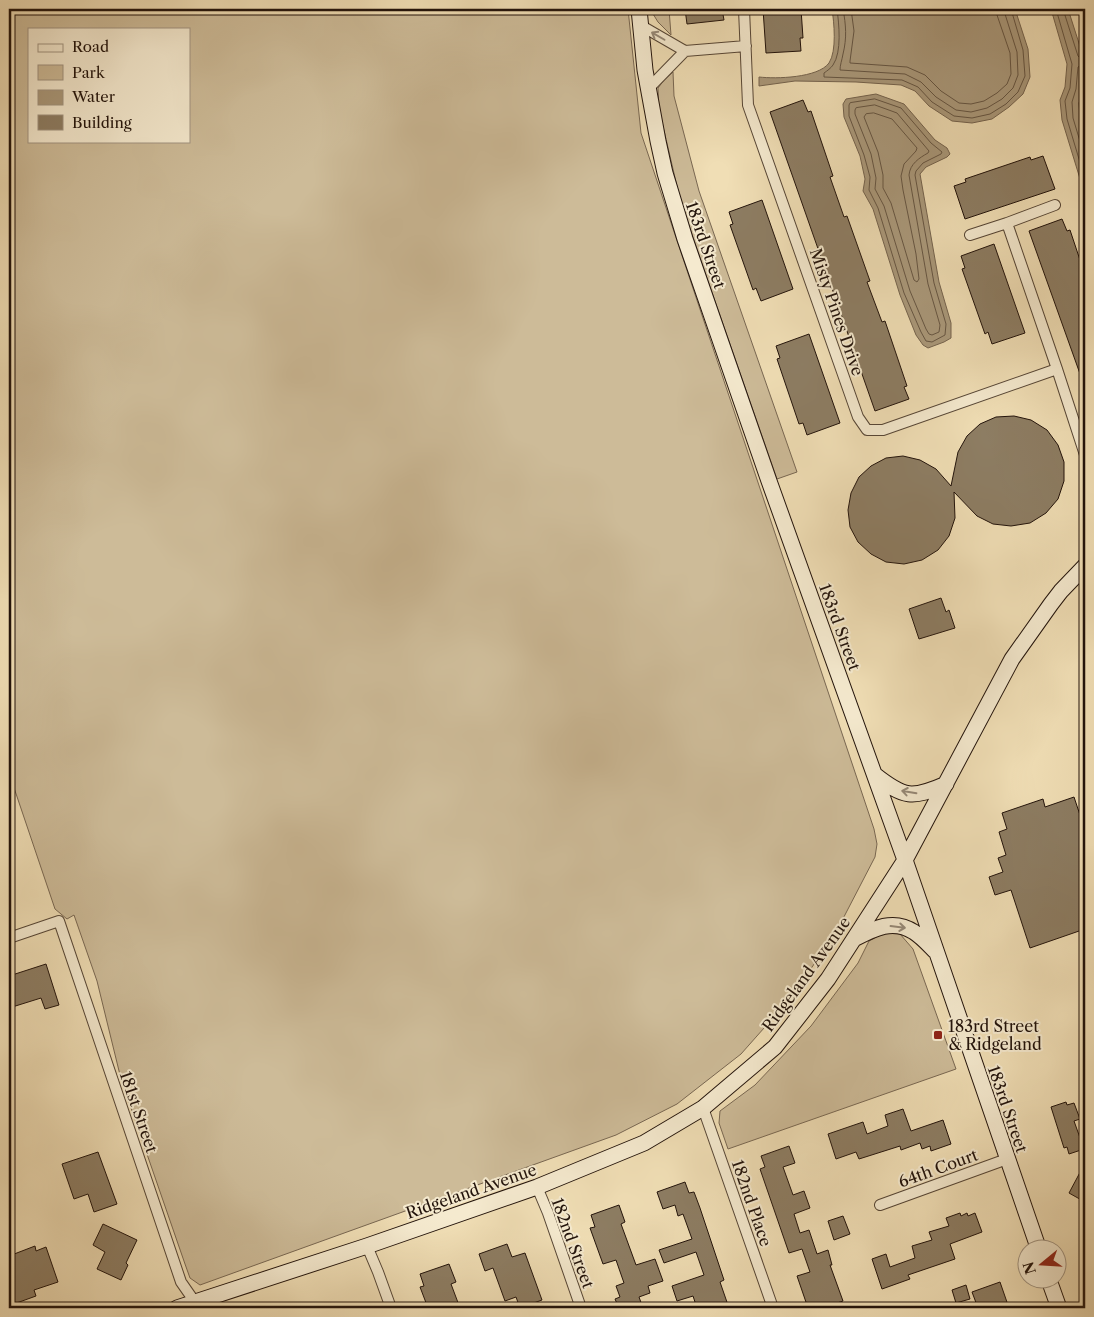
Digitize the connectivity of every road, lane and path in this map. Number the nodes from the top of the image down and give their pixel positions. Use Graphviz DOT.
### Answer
graph roads {
  1 [pos="639,9"];
  2 [pos="744,9"];
  3 [pos="640,25"];
  4 [pos="746,46"];
  5 [pos="685,51"];
  6 [pos="648,89"];
  7 [pos="1055,205"];
  8 [pos="1007,223"];
  9 [pos="970,235"];
  10 [pos="1057,369"];
  11 [pos="1085,455"];
  12 [pos="1085,566"];
  13 [pos="875,775"];
  14 [pos="946,784"];
  15 [pos="905,860"];
  16 [pos="9,938"];
  17 [pos="854,939"];
  18 [pos="936,952"];
  19 [pos="703,1108"];
  20 [pos="1007,1159"];
  21 [pos="537,1187"];
  22 [pos="880,1205"];
  23 [pos="1035,1240"];
  24 [pos="367,1246"];
  25 [pos="1053,1290"];
  26 [pos="197,1305"];
  27 [pos="177,1308"];
  28 [pos="390,1308"];
  29 [pos="581,1308"];
  30 [pos="773,1308"];
  31 [pos="1059,1308"];
  1 -- 3 [label="street, 183rd Street"];
  2 -- 4 [label="street, Misty Pines Drive"];
  5 -- 3 [label="street, one-way"];
  3 -- 6 [label="street, 183rd Street"];
  4 -- 5 [label="street"];
  4 -- 10 [label="street, Misty Pines Drive"];
  5 -- 6 [label="street"];
  6 -- 13 [label="street, 183rd Street"];
  7 -- 8 [label="street"];
  8 -- 9 [label="street"];
  8 -- 10 [label="street"];
  10 -- 11 [label="street"];
  12 -- 14 [label="street, Ridgeland Avenue"];
  14 -- 13 [label="street, one-way"];
  13 -- 15 [label="street, 183rd Street"];
  14 -- 15 [label="street, Ridgeland Avenue"];
  15 -- 17 [label="street, Ridgeland Avenue"];
  15 -- 18 [label="street, 183rd Street"];
  16 -- 26 [label="street, 181st Street"];
  17 -- 18 [label="street, one-way"];
  17 -- 19 [label="street, Ridgeland Avenue"];
  18 -- 20 [label="street, 183rd Street"];
  19 -- 21 [label="street, Ridgeland Avenue"];
  19 -- 30 [label="street, 182nd Place"];
  20 -- 22 [label="street, 64th Court"];
  20 -- 23 [label="street, 183rd Street"];
  21 -- 24 [label="street, Ridgeland Avenue"];
  21 -- 29 [label="street, 182nd Street"];
  24 -- 26 [label="street, Ridgeland Avenue"];
  24 -- 28 [label="street"];
  25 -- 31 [label="street"];
  26 -- 27 [label="street, Ridgeland Avenue"];
}
